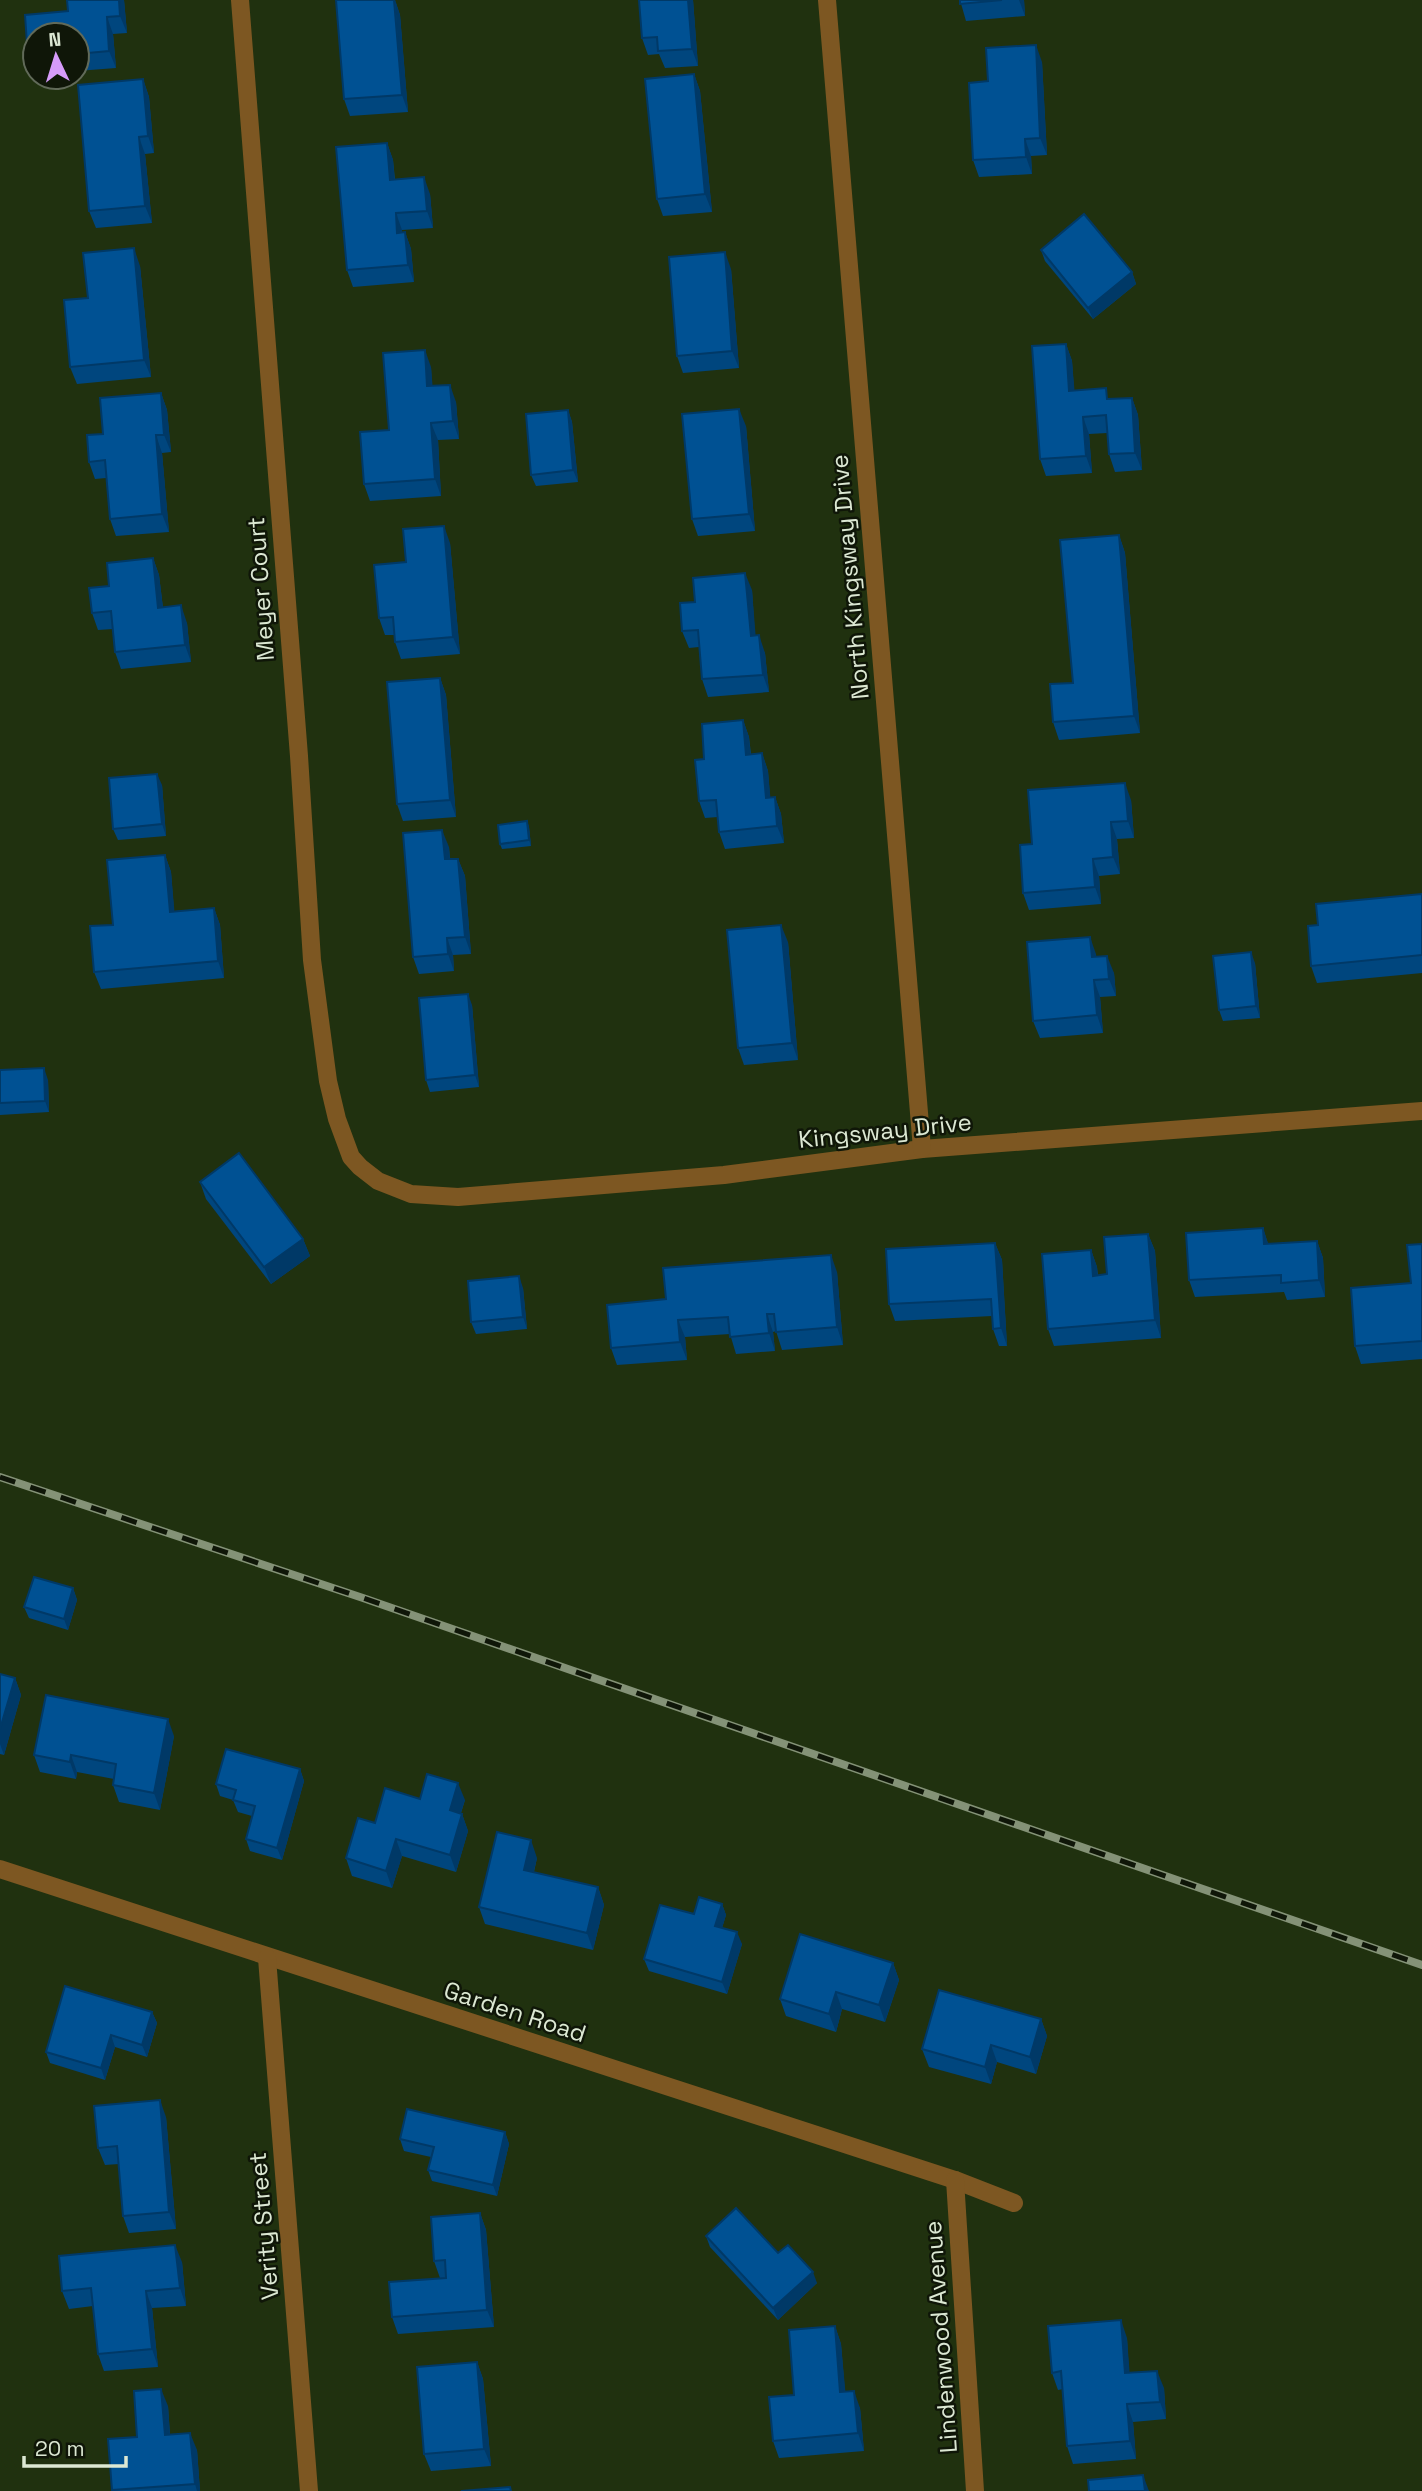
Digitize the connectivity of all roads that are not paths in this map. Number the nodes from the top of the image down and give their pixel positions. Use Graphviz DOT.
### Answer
graph roads {
  1 [pos="240,0"];
  2 [pos="827,0"];
  3 [pos="1422,1111"];
  4 [pos="922,1149"];
  5 [pos="360,1167"];
  6 [pos="0,1869"];
  7 [pos="267,1958"];
  8 [pos="956,2180"];
  9 [pos="1014,2203"];
  10 [pos="309,2491"];
  11 [pos="975,2491"];
  1 -- 5 [label="street, Meyer Court"];
  2 -- 4 [label="street, North Kingsway Drive"];
  3 -- 4 [label="street, Kingsway Drive"];
  4 -- 5 [label="street, Kingsway Drive"];
  6 -- 7 [label="street, Garden Road"];
  7 -- 8 [label="street, Garden Road"];
  7 -- 10 [label="street, Verity Street"];
  8 -- 9 [label="street, Garden Road"];
  8 -- 11 [label="street, Lindenwood Avenue"];
}
